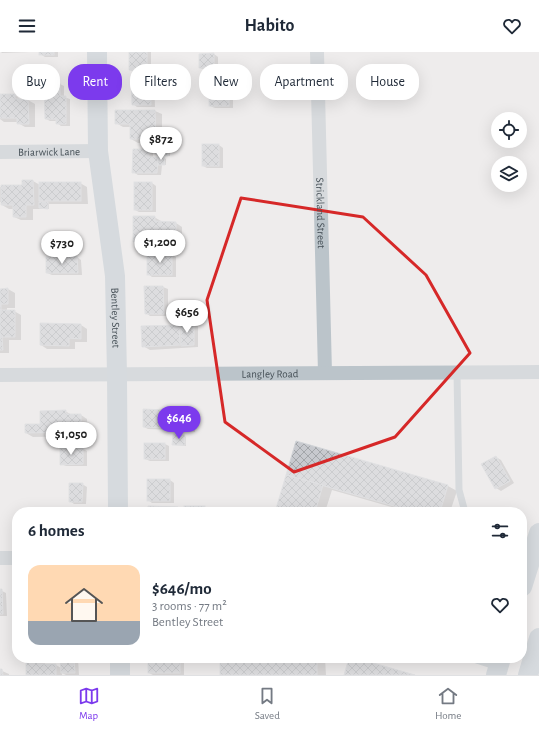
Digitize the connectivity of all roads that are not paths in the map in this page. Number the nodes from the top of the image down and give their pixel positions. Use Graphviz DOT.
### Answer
graph roads {
  1 [pos="97,52"];
  2 [pos="317,52"];
  3 [pos="0,152"];
  4 [pos="98,152"];
  5 [pos="539,372"];
  6 [pos="325,373"];
  7 [pos="457,373"];
  8 [pos="0,375"];
  9 [pos="117,375"];
  10 [pos="118,507"];
  11 [pos="464,507"];
  12 [pos="539,533"];
  13 [pos="0,558"];
  14 [pos="12,558"];
  15 [pos="527,571"];
  16 [pos="539,638"];
  17 [pos="120,663"];
  18 [pos="486,663"];
  19 [pos="498,667"];
  20 [pos="120,675"];
  21 [pos="528,675"];
  1 -- 4 [label="street, Bentley Street"];
  2 -- 6 [label="street, Strickland Street"];
  3 -- 4 [label="street, Briarwick Lane"];
  4 -- 9 [label="street, Bentley Street"];
  5 -- 7 [label="street, Langley Road"];
  6 -- 7 [label="street, Langley Road"];
  6 -- 9 [label="street, Langley Road"];
  7 -- 11 [label="lane"];
  8 -- 9 [label="street, Langley Road"];
  9 -- 10 [label="street, Bentley Street"];
  12 -- 15 [label="street"];
  13 -- 14 [label="street"];
  16 -- 21 [label="street"];
  17 -- 20 [label="street"];
  18 -- 19 [label="lane"];
}
